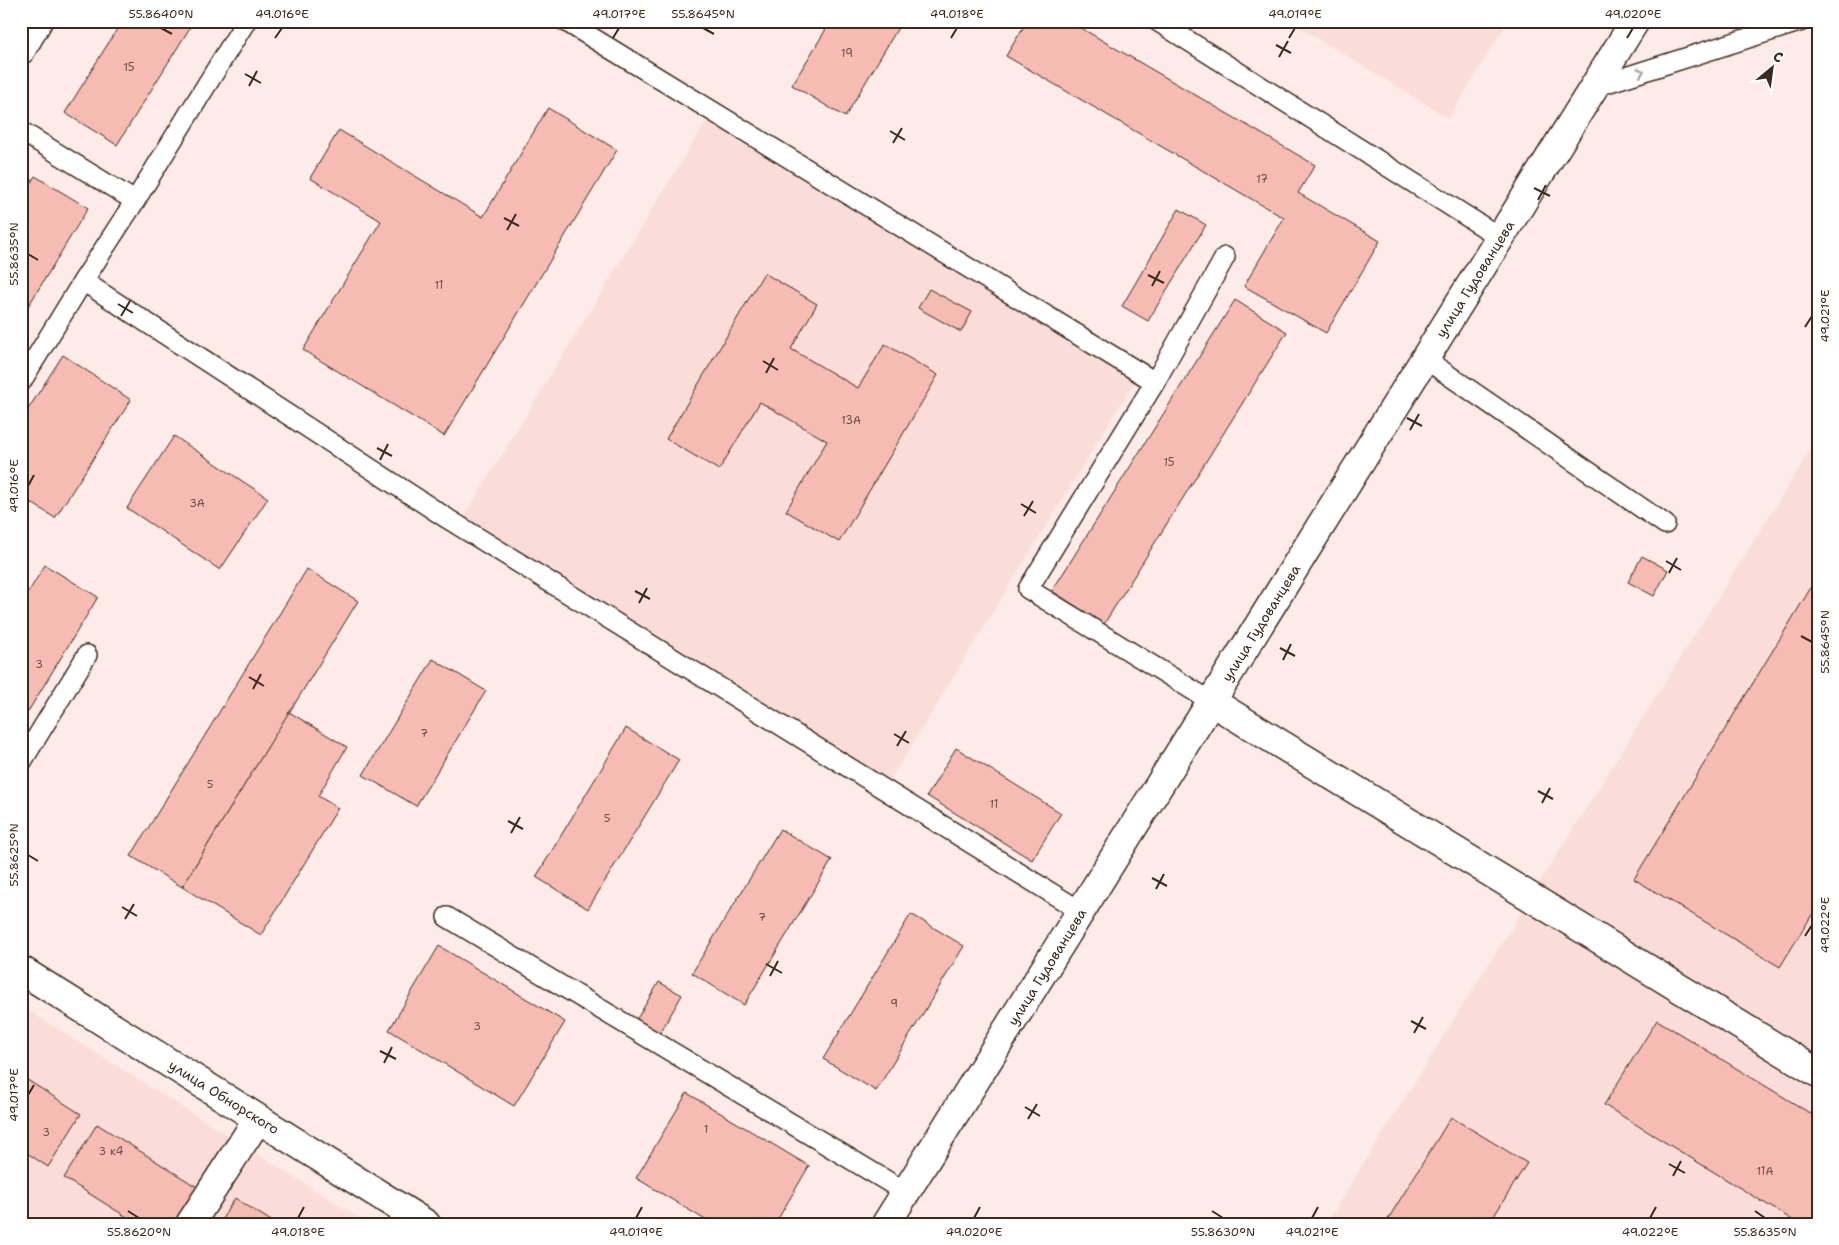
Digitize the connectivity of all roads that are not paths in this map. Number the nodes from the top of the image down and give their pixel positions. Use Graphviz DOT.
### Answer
graph roads {
  1 [pos="38,21"];
  2 [pos="246,21"];
  3 [pos="565,21"];
  4 [pos="1157,21"];
  5 [pos="1635,21"];
  6 [pos="1802,21"];
  7 [pos="21,50"];
  8 [pos="1594,87"];
  9 [pos="21,131"];
  10 [pos="135,201"];
  11 [pos="1501,238"];
  12 [pos="1225,257"];
  13 [pos="83,282"];
  14 [pos="1425,359"];
  15 [pos="21,382"];
  16 [pos="1155,382"];
  17 [pos="1665,524"];
  18 [pos="87,655"];
  19 [pos="1212,702"];
  20 [pos="21,763"];
  21 [pos="1082,912"];
  22 [pos="447,917"];
  23 [pos="21,970"];
  24 [pos="1818,1073"];
  25 [pos="258,1118"];
  26 [pos="907,1193"];
  27 [pos="190,1224"];
  28 [pos="426,1224"];
  29 [pos="886,1224"];
  1 -- 7 [label="street"];
  2 -- 10 [label="lane"];
  3 -- 16 [label="lane"];
  4 -- 11 [label="lane"];
  5 -- 8 [label="street, улица Гудованцева"];
  8 -- 6 [label="lane, one-way"];
  8 -- 11 [label="street, улица Гудованцева"];
  9 -- 10 [label="lane"];
  10 -- 13 [label="lane"];
  11 -- 14 [label="street, улица Гудованцева"];
  12 -- 16 [label="lane"];
  13 -- 15 [label="lane"];
  13 -- 21 [label="lane"];
  14 -- 17 [label="lane"];
  14 -- 19 [label="street, улица Гудованцева"];
  16 -- 19 [label="lane"];
  18 -- 20 [label="lane"];
  19 -- 21 [label="street, улица Гудованцева"];
  19 -- 24 [label="street"];
  21 -- 26 [label="street, улица Гудованцева"];
  22 -- 26 [label="lane"];
  23 -- 25 [label="street, улица Обнорского"];
  25 -- 27 [label="street"];
  25 -- 28 [label="street, улица Обнорского"];
  26 -- 29 [label="street, улица Гудованцева"];
}
